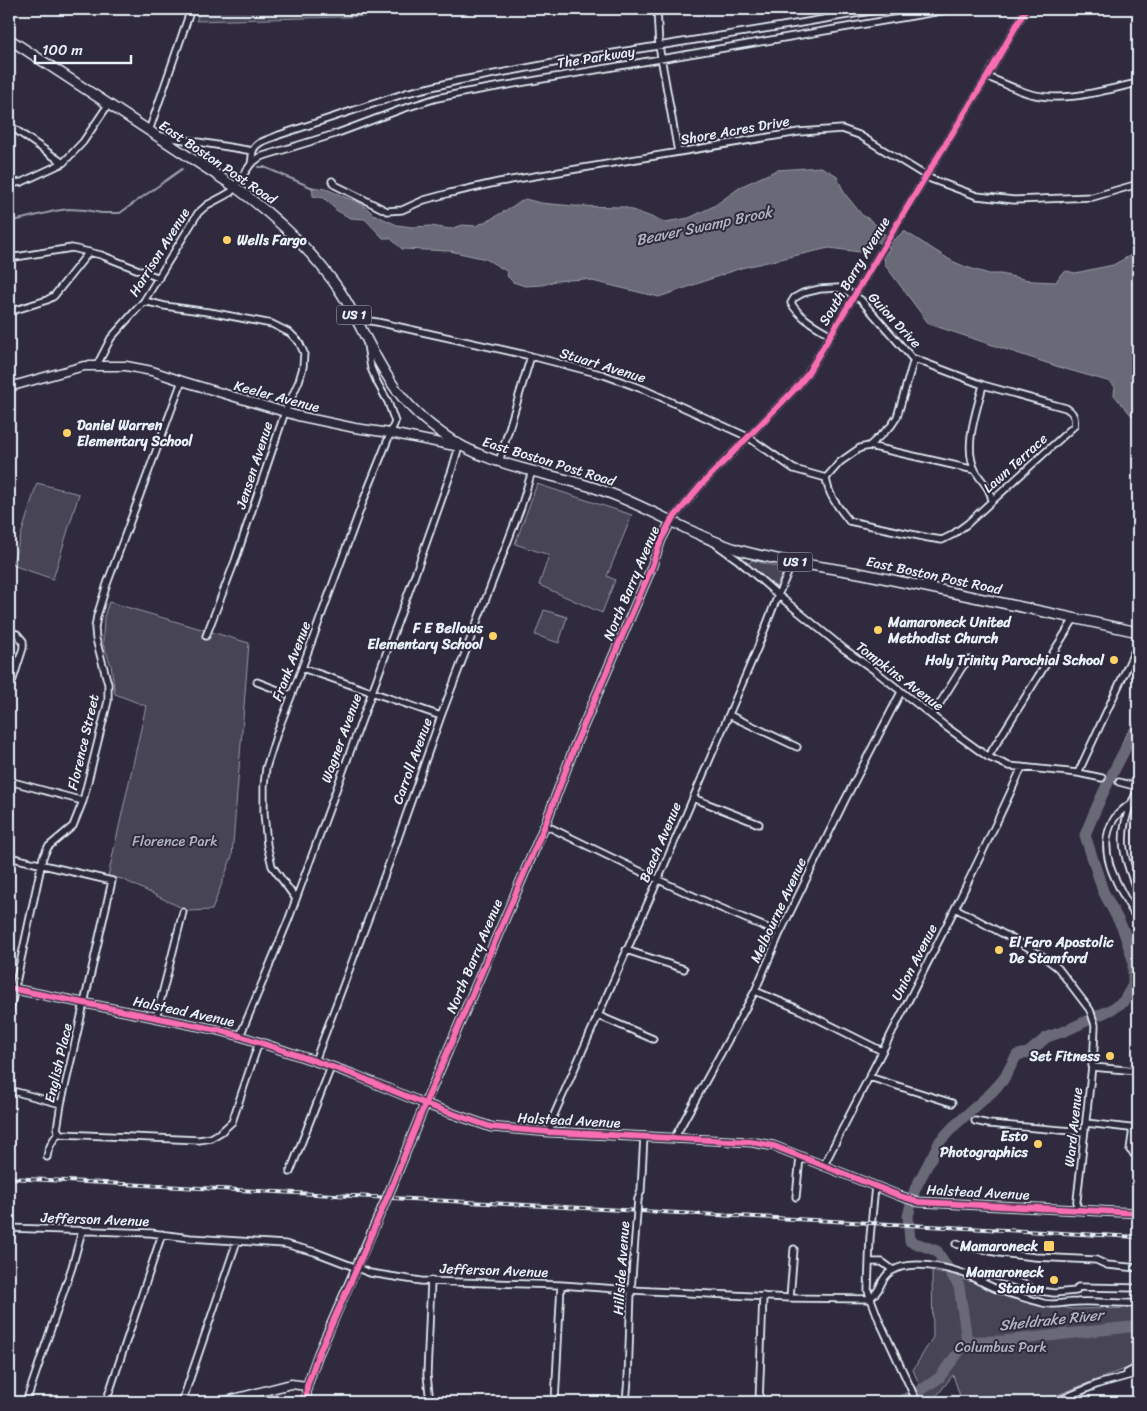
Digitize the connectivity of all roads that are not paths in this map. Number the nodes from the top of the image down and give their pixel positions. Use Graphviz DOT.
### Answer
graph roads {
  1 [pos="191,9"];
  2 [pos="657,9"];
  3 [pos="883,9"];
  4 [pos="953,9"];
  5 [pos="1026,9"];
  6 [pos="816,21"];
  7 [pos="800,23"];
  8 [pos="817,33"];
  9 [pos="801,35"];
  10 [pos="9,39"];
  11 [pos="659,46"];
  12 [pos="661,59"];
  13 [pos="988,76"];
  14 [pos="1138,83"];
  15 [pos="108,104"];
  16 [pos="9,125"];
  17 [pos="152,133"];
  18 [pos="253,151"];
  19 [pos="678,152"];
  20 [pos="63,163"];
  21 [pos="251,164"];
  22 [pos="926,176"];
  23 [pos="332,182"];
  24 [pos="9,184"];
  25 [pos="1138,184"];
  26 [pos="235,187"];
  27 [pos="89,252"];
  28 [pos="9,258"];
  29 [pos="158,278"];
  30 [pos="854,296"];
  31 [pos="144,301"];
  32 [pos="9,312"];
  33 [pos="357,319"];
  34 [pos="831,335"];
  35 [pos="367,339"];
  36 [pos="531,356"];
  37 [pos="914,359"];
  38 [pos="97,365"];
  39 [pos="182,381"];
  40 [pos="983,385"];
  41 [pos="9,387"];
  42 [pos="285,412"];
  43 [pos="390,433"];
  44 [pos="748,437"];
  45 [pos="869,446"];
  46 [pos="462,447"];
  47 [pos="499,462"];
  48 [pos="975,470"];
  49 [pos="532,471"];
  50 [pos="826,478"];
  51 [pos="992,501"];
  52 [pos="671,522"];
  53 [pos="709,539"];
  54 [pos="793,562"];
  55 [pos="778,595"];
  56 [pos="1074,619"];
  57 [pos="9,631"];
  58 [pos="1138,632"];
  59 [pos="206,636"];
  60 [pos="1138,644"];
  61 [pos="982,663"];
  62 [pos="302,668"];
  63 [pos="257,682"];
  64 [pos="9,692"];
  65 [pos="372,692"];
  66 [pos="901,692"];
  67 [pos="291,695"];
  68 [pos="729,715"];
  69 [pos="441,716"];
  70 [pos="932,716"];
  71 [pos="798,747"];
  72 [pos="988,757"];
  73 [pos="1022,767"];
  74 [pos="1078,773"];
  75 [pos="1102,778"];
  76 [pos="9,781"];
  77 [pos="1119,782"];
  78 [pos="1138,789"];
  79 [pos="693,798"];
  80 [pos="83,800"];
  81 [pos="1131,803"];
  82 [pos="759,824"];
  83 [pos="545,825"];
  84 [pos="9,857"];
  85 [pos="40,865"];
  86 [pos="658,880"];
  87 [pos="1138,894"];
  88 [pos="296,898"];
  89 [pos="955,908"];
  90 [pos="184,912"];
  91 [pos="1138,921"];
  92 [pos="780,933"];
  93 [pos="626,950"];
  94 [pos="684,969"];
  95 [pos="12,989"];
  96 [pos="755,990"];
  97 [pos="84,1004"];
  98 [pos="9,1015"];
  99 [pos="598,1015"];
  100 [pos="156,1018"];
  101 [pos="240,1036"];
  102 [pos="654,1039"];
  103 [pos="259,1042"];
  104 [pos="882,1051"];
  105 [pos="315,1061"];
  106 [pos="331,1067"];
  107 [pos="1092,1067"];
  108 [pos="1138,1071"];
  109 [pos="869,1077"];
  110 [pos="9,1090"];
  111 [pos="952,1103"];
  112 [pos="60,1104"];
  113 [pos="425,1104"];
  114 [pos="975,1120"];
  115 [pos="1086,1123"];
  116 [pos="1136,1128"];
  117 [pos="59,1132"];
  118 [pos="549,1132"];
  119 [pos="1084,1132"];
  120 [pos="644,1136"];
  121 [pos="675,1138"];
  122 [pos="1138,1153"];
  123 [pos="800,1156"];
  124 [pos="47,1157"];
  125 [pos="824,1166"];
  126 [pos="290,1172"];
  127 [pos="875,1186"];
  128 [pos="796,1197"];
  129 [pos="1076,1209"];
  130 [pos="1138,1213"];
  131 [pos="9,1228"];
  132 [pos="82,1230"];
  133 [pos="162,1234"];
  134 [pos="237,1241"];
  135 [pos="956,1244"];
  136 [pos="794,1249"];
  137 [pos="870,1262"];
  138 [pos="357,1268"];
  139 [pos="1138,1268"];
  140 [pos="892,1270"];
  141 [pos="432,1281"];
  142 [pos="980,1281"];
  143 [pos="562,1285"];
  144 [pos="1138,1288"];
  145 [pos="631,1290"];
  146 [pos="1032,1290"];
  147 [pos="1076,1292"];
  148 [pos="763,1296"];
  149 [pos="790,1298"];
  150 [pos="1030,1298"];
  151 [pos="870,1299"];
  152 [pos="1076,1302"];
  153 [pos="1138,1303"];
  154 [pos="1138,1367"];
  155 [pos="1138,1373"];
  156 [pos="1124,1376"];
  157 [pos="307,1386"];
  158 [pos="26,1402"];
  159 [pos="106,1402"];
  160 [pos="182,1402"];
  161 [pos="227,1402"];
  162 [pos="306,1402"];
  163 [pos="430,1402"];
  164 [pos="554,1402"];
  165 [pos="626,1402"];
  166 [pos="759,1402"];
  167 [pos="917,1402"];
  168 [pos="1055,1402"];
  1 -- 17 [label="street"];
  2 -- 11 [label="street"];
  3 -- 6 [label="street, The Parkway"];
  4 -- 8 [label="street, The Parkway"];
  5 -- 13 [label="street, South Barry Avenue"];
  6 -- 7 [label="street, The Parkway"];
  6 -- 8 [label="street"];
  7 -- 9 [label="street"];
  7 -- 11 [label="street, The Parkway"];
  8 -- 9 [label="street, The Parkway"];
  9 -- 12 [label="street, The Parkway"];
  10 -- 15 [label="main road, East Boston Post Road / US 1"];
  11 -- 12 [label="street"];
  11 -- 18 [label="street, The Parkway"];
  12 -- 19 [label="street"];
  12 -- 21 [label="street, The Parkway"];
  13 -- 14 [label="street"];
  13 -- 22 [label="street, South Barry Avenue"];
  15 -- 17 [label="main road, East Boston Post Road / US 1"];
  15 -- 20 [label="street"];
  16 -- 20 [label="street"];
  17 -- 18 [label="street"];
  17 -- 26 [label="main road, East Boston Post Road / US 1"];
  18 -- 21 [label="street, The Parkway"];
  19 -- 22 [label="street, Shore Acres Drive"];
  19 -- 23 [label="street, Shore Acres Drive"];
  20 -- 24 [label="street"];
  21 -- 26 [label="street, The Parkway"];
  22 -- 25 [label="street, Shore Acres Drive"];
  22 -- 30 [label="street, South Barry Avenue"];
  26 -- 29 [label="street, Harrison Avenue"];
  26 -- 33 [label="main road, East Boston Post Road / US 1"];
  27 -- 28 [label="street"];
  27 -- 29 [label="street"];
  27 -- 32 [label="street"];
  29 -- 31 [label="street, Harrison Avenue"];
  30 -- 34 [label="street, South Barry Avenue"];
  30 -- 34 [label="street, Guion Drive"];
  30 -- 37 [label="street, Guion Drive"];
  31 -- 38 [label="street, Harrison Avenue"];
  31 -- 42 [label="street, Jensen Avenue"];
  33 -- 35 [label="main road, East Boston Post Road / US 1"];
  33 -- 36 [label="street, Stuart Avenue"];
  34 -- 44 [label="street, South Barry Avenue"];
  35 -- 43 [label="street, Frank Avenue"];
  35 -- 46 [label="main road, East Boston Post Road / US 1"];
  36 -- 44 [label="street, Stuart Avenue"];
  36 -- 47 [label="street"];
  37 -- 40 [label="street, Lawn Terrace"];
  37 -- 45 [label="street, Guion Drive"];
  38 -- 39 [label="street, Keeler Avenue"];
  38 -- 41 [label="street, Keeler Avenue"];
  39 -- 42 [label="street, Keeler Avenue"];
  39 -- 80 [label="street, Florence Street"];
  40 -- 48 [label="street"];
  40 -- 51 [label="street, Lawn Terrace"];
  42 -- 43 [label="street, Keeler Avenue"];
  42 -- 59 [label="street, Jensen Avenue"];
  43 -- 46 [label="street, Keeler Avenue"];
  43 -- 62 [label="street, Frank Avenue"];
  44 -- 50 [label="street, Stuart Avenue"];
  44 -- 52 [label="street, South Barry Avenue"];
  45 -- 48 [label="street"];
  45 -- 50 [label="street, Guion Drive"];
  46 -- 47 [label="main road, East Boston Post Road / US 1"];
  46 -- 65 [label="street, Wagner Avenue"];
  47 -- 49 [label="main road, East Boston Post Road / US 1"];
  48 -- 51 [label="street"];
  49 -- 52 [label="main road, East Boston Post Road / US 1"];
  49 -- 69 [label="street, Carroll Avenue"];
  50 -- 51 [label="street, Lawn Terrace"];
  52 -- 53 [label="main road, East Boston Post Road / US 1"];
  52 -- 83 [label="street, North Barry Avenue"];
  53 -- 54 [label="main road, East Boston Post Road / US 1"];
  53 -- 55 [label="street, Tompkins Avenue"];
  54 -- 55 [label="street, Beach Avenue"];
  54 -- 56 [label="main road, East Boston Post Road / US 1"];
  55 -- 66 [label="street, Tompkins Avenue"];
  55 -- 68 [label="street, Beach Avenue"];
  56 -- 58 [label="main road, East Boston Post Road / US 1"];
  56 -- 72 [label="street"];
  57 -- 64 [label="street"];
  60 -- 74 [label="street"];
  61 -- 70 [label="street"];
  62 -- 65 [label="street"];
  62 -- 67 [label="street, Frank Avenue"];
  63 -- 67 [label="street"];
  65 -- 69 [label="street"];
  65 -- 88 [label="street, Wagner Avenue"];
  66 -- 70 [label="street, Tompkins Avenue"];
  66 -- 92 [label="street, Melbourne Avenue"];
  67 -- 88 [label="street, Frank Avenue"];
  68 -- 71 [label="street"];
  68 -- 79 [label="street, Beach Avenue"];
  69 -- 105 [label="street, Carroll Avenue"];
  70 -- 72 [label="street, Tompkins Avenue"];
  72 -- 73 [label="street, Tompkins Avenue"];
  73 -- 74 [label="street, Tompkins Avenue"];
  73 -- 89 [label="street, Union Avenue"];
  74 -- 75 [label="street, Tompkins Avenue"];
  76 -- 80 [label="street"];
  77 -- 78 [label="street"];
  78 -- 81 [label="street"];
  79 -- 82 [label="street"];
  79 -- 86 [label="street, Beach Avenue"];
  80 -- 85 [label="street, Florence Street"];
  81 -- 87 [label="street"];
  81 -- 91 [label="street"];
  83 -- 86 [label="street"];
  83 -- 113 [label="street, North Barry Avenue"];
  84 -- 85 [label="street"];
  85 -- 95 [label="street, Florence Street"];
  85 -- 97 [label="street, English Place"];
  86 -- 92 [label="street"];
  86 -- 93 [label="street, Beach Avenue"];
  88 -- 101 [label="street, Wagner Avenue"];
  89 -- 104 [label="street, Union Avenue"];
  89 -- 107 [label="street, Ward Avenue"];
  90 -- 100 [label="street"];
  92 -- 96 [label="street, Melbourne Avenue"];
  93 -- 94 [label="street"];
  93 -- 99 [label="street, Beach Avenue"];
  95 -- 97 [label="street, Halstead Avenue"];
  95 -- 98 [label="street, Florence Street"];
  96 -- 104 [label="street"];
  96 -- 121 [label="street, Melbourne Avenue"];
  97 -- 100 [label="street, Halstead Avenue"];
  97 -- 112 [label="street, English Place"];
  99 -- 102 [label="street"];
  99 -- 118 [label="street, Beach Avenue"];
  100 -- 101 [label="street, Halstead Avenue"];
  101 -- 103 [label="street, Halstead Avenue"];
  103 -- 105 [label="street, Halstead Avenue"];
  103 -- 117 [label="street"];
  104 -- 109 [label="street, Union Avenue"];
  105 -- 106 [label="street, Halstead Avenue"];
  106 -- 113 [label="street, Halstead Avenue"];
  106 -- 126 [label="street"];
  107 -- 108 [label="street"];
  107 -- 115 [label="street, Ward Avenue"];
  109 -- 111 [label="street"];
  109 -- 125 [label="street, Union Avenue"];
  110 -- 112 [label="street"];
  112 -- 117 [label="street, English Place"];
  113 -- 118 [label="street, Halstead Avenue"];
  113 -- 138 [label="street, North Barry Avenue, bridge"];
  114 -- 119 [label="street"];
  115 -- 116 [label="street"];
  115 -- 119 [label="street, Ward Avenue"];
  116 -- 122 [label="street"];
  117 -- 124 [label="street, English Place"];
  118 -- 120 [label="street, Halstead Avenue"];
  119 -- 129 [label="street, Ward Avenue"];
  120 -- 121 [label="street, Halstead Avenue"];
  120 -- 145 [label="street, Hillside Avenue, bridge"];
  121 -- 123 [label="street, Halstead Avenue"];
  123 -- 125 [label="street, Halstead Avenue"];
  123 -- 128 [label="street"];
  125 -- 127 [label="street, Halstead Avenue"];
  127 -- 129 [label="street, Halstead Avenue"];
  127 -- 137 [label="street"];
  129 -- 130 [label="street, Halstead Avenue"];
  131 -- 132 [label="street, Jefferson Avenue"];
  132 -- 133 [label="street, Jefferson Avenue"];
  132 -- 158 [label="street"];
  133 -- 134 [label="street, Jefferson Avenue"];
  133 -- 159 [label="street"];
  134 -- 138 [label="street, Jefferson Avenue"];
  134 -- 160 [label="street"];
  135 -- 139 [label="street"];
  136 -- 149 [label="street"];
  137 -- 140 [label="street"];
  137 -- 151 [label="street"];
  138 -- 141 [label="street, Jefferson Avenue"];
  138 -- 157 [label="street, North Barry Avenue"];
  140 -- 142 [label="street"];
  140 -- 151 [label="street"];
  141 -- 143 [label="street, Jefferson Avenue"];
  141 -- 163 [label="street"];
  142 -- 146 [label="street"];
  142 -- 150 [label="street"];
  143 -- 145 [label="street, Jefferson Avenue"];
  143 -- 164 [label="street"];
  144 -- 147 [label="street"];
  145 -- 148 [label="street, Jefferson Avenue"];
  145 -- 165 [label="street, Hillside Avenue"];
  146 -- 147 [label="street"];
  146 -- 150 [label="street"];
  147 -- 152 [label="street"];
  148 -- 149 [label="street, Jefferson Avenue"];
  148 -- 166 [label="street"];
  149 -- 151 [label="street, Jefferson Avenue"];
  150 -- 152 [label="street"];
  151 -- 167 [label="street"];
  152 -- 153 [label="street"];
  154 -- 156 [label="street"];
  155 -- 156 [label="street"];
  156 -- 168 [label="street"];
  157 -- 161 [label="street"];
  157 -- 162 [label="street, North Barry Avenue"];
}
